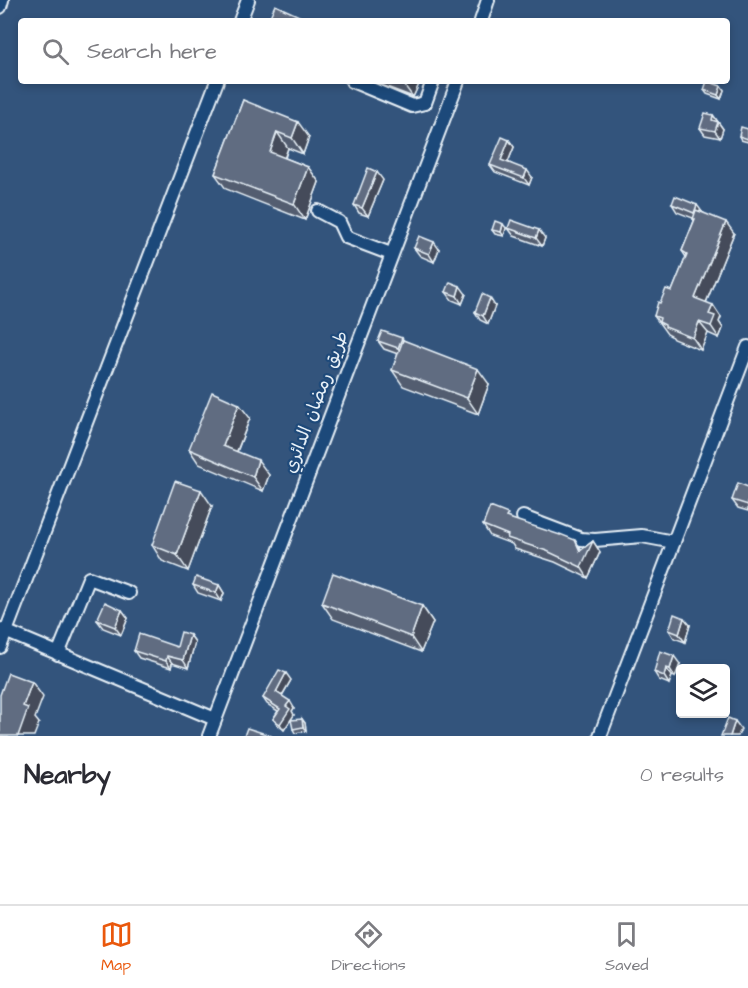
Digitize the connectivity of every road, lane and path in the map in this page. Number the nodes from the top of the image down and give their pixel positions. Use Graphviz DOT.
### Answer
graph roads {
  1 [pos="2,0"];
  2 [pos="248,0"];
  3 [pos="488,0"];
  4 [pos="0,7"];
  5 [pos="241,18"];
  6 [pos="481,18"];
  7 [pos="216,84"];
  8 [pos="358,84"];
  9 [pos="432,84"];
  10 [pos="454,84"];
  11 [pos="318,211"];
  12 [pos="391,254"];
  13 [pos="748,347"];
  14 [pos="523,517"];
  15 [pos="674,542"];
  16 [pos="129,593"];
  17 [pos="3,630"];
  18 [pos="0,646"];
  19 [pos="58,654"];
  20 [pos="215,719"];
  21 [pos="209,736"];
  22 [pos="600,736"];
  1 -- 4 [label="street"];
  2 -- 5 [label="street"];
  3 -- 6 [label="street"];
  7 -- 17 [label="street"];
  8 -- 9 [label="street"];
  10 -- 12 [label="street, طريق رمضان الدائري"];
  11 -- 12 [label="street"];
  12 -- 20 [label="street, طريق رمضان الدائري"];
  13 -- 15 [label="street"];
  14 -- 15 [label="street"];
  15 -- 22 [label="street"];
  16 -- 19 [label="street"];
  17 -- 18 [label="street"];
  17 -- 19 [label="street"];
  19 -- 20 [label="street"];
  20 -- 21 [label="street, طريق رمضان الدائري"];
}
